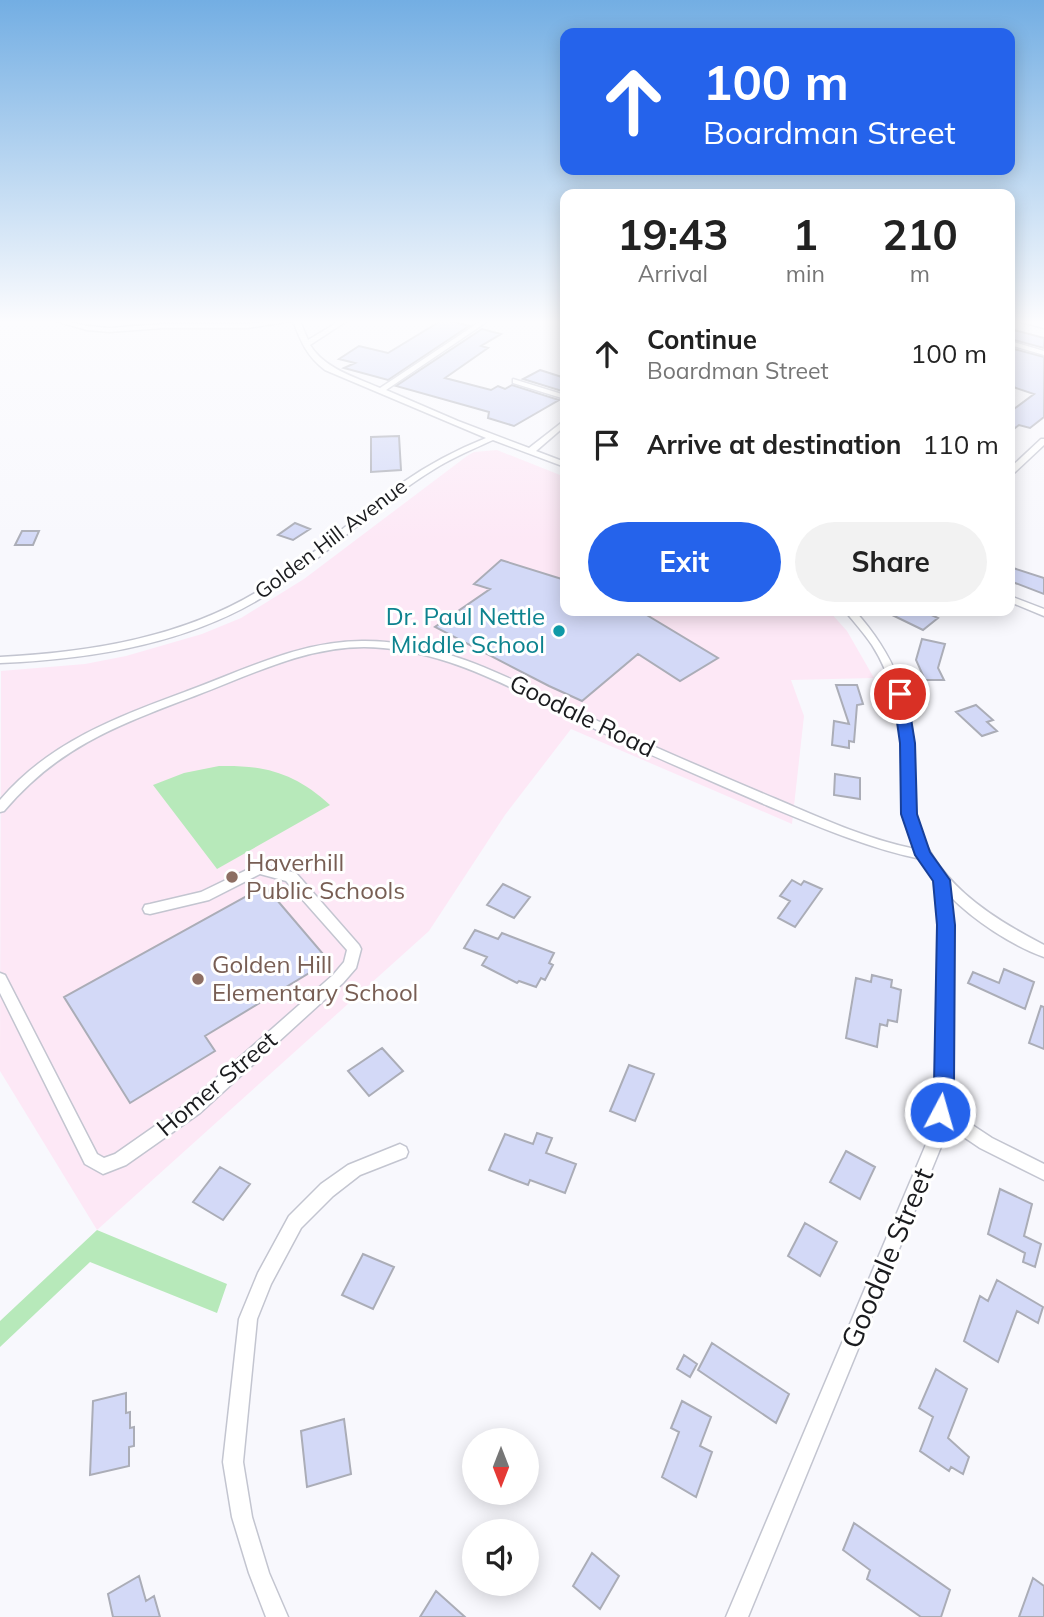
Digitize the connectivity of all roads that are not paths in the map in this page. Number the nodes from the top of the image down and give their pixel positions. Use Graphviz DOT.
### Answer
graph roads {
  1 [pos="389,394"];
  2 [pos="560,426"];
  3 [pos="494,437"];
  4 [pos="1044,441"];
  5 [pos="531,451"];
  6 [pos="560,463"];
  7 [pos="1015,467"];
  8 [pos="1015,600"];
  9 [pos="1044,613"];
  10 [pos="857,616"];
  11 [pos="0,660"];
  12 [pos="0,808"];
  13 [pos="923,855"];
  14 [pos="942,880"];
  15 [pos="150,909"];
  16 [pos="1044,951"];
  17 [pos="3,985"];
  18 [pos="940,1112"];
  19 [pos="400,1152"];
  20 [pos="1044,1172"];
  21 [pos="276,1617"];
  22 [pos="737,1617"];
  1 -- 3 [label="street"];
  2 -- 5 [label="street"];
  3 -- 5 [label="street"];
  3 -- 11 [label="street, Golden Hill Avenue"];
  4 -- 7 [label="street"];
  5 -- 6 [label="street"];
  8 -- 9 [label="street"];
  10 -- 13 [label="street"];
  12 -- 13 [label="street, Goodale Road"];
  13 -- 14 [label="street"];
  14 -- 16 [label="street"];
  14 -- 18 [label="street, Goodale Street"];
  15 -- 17 [label="street, Homer Street"];
  18 -- 20 [label="street"];
  18 -- 22 [label="street, Goodale Street"];
  19 -- 21 [label="street"];
}
